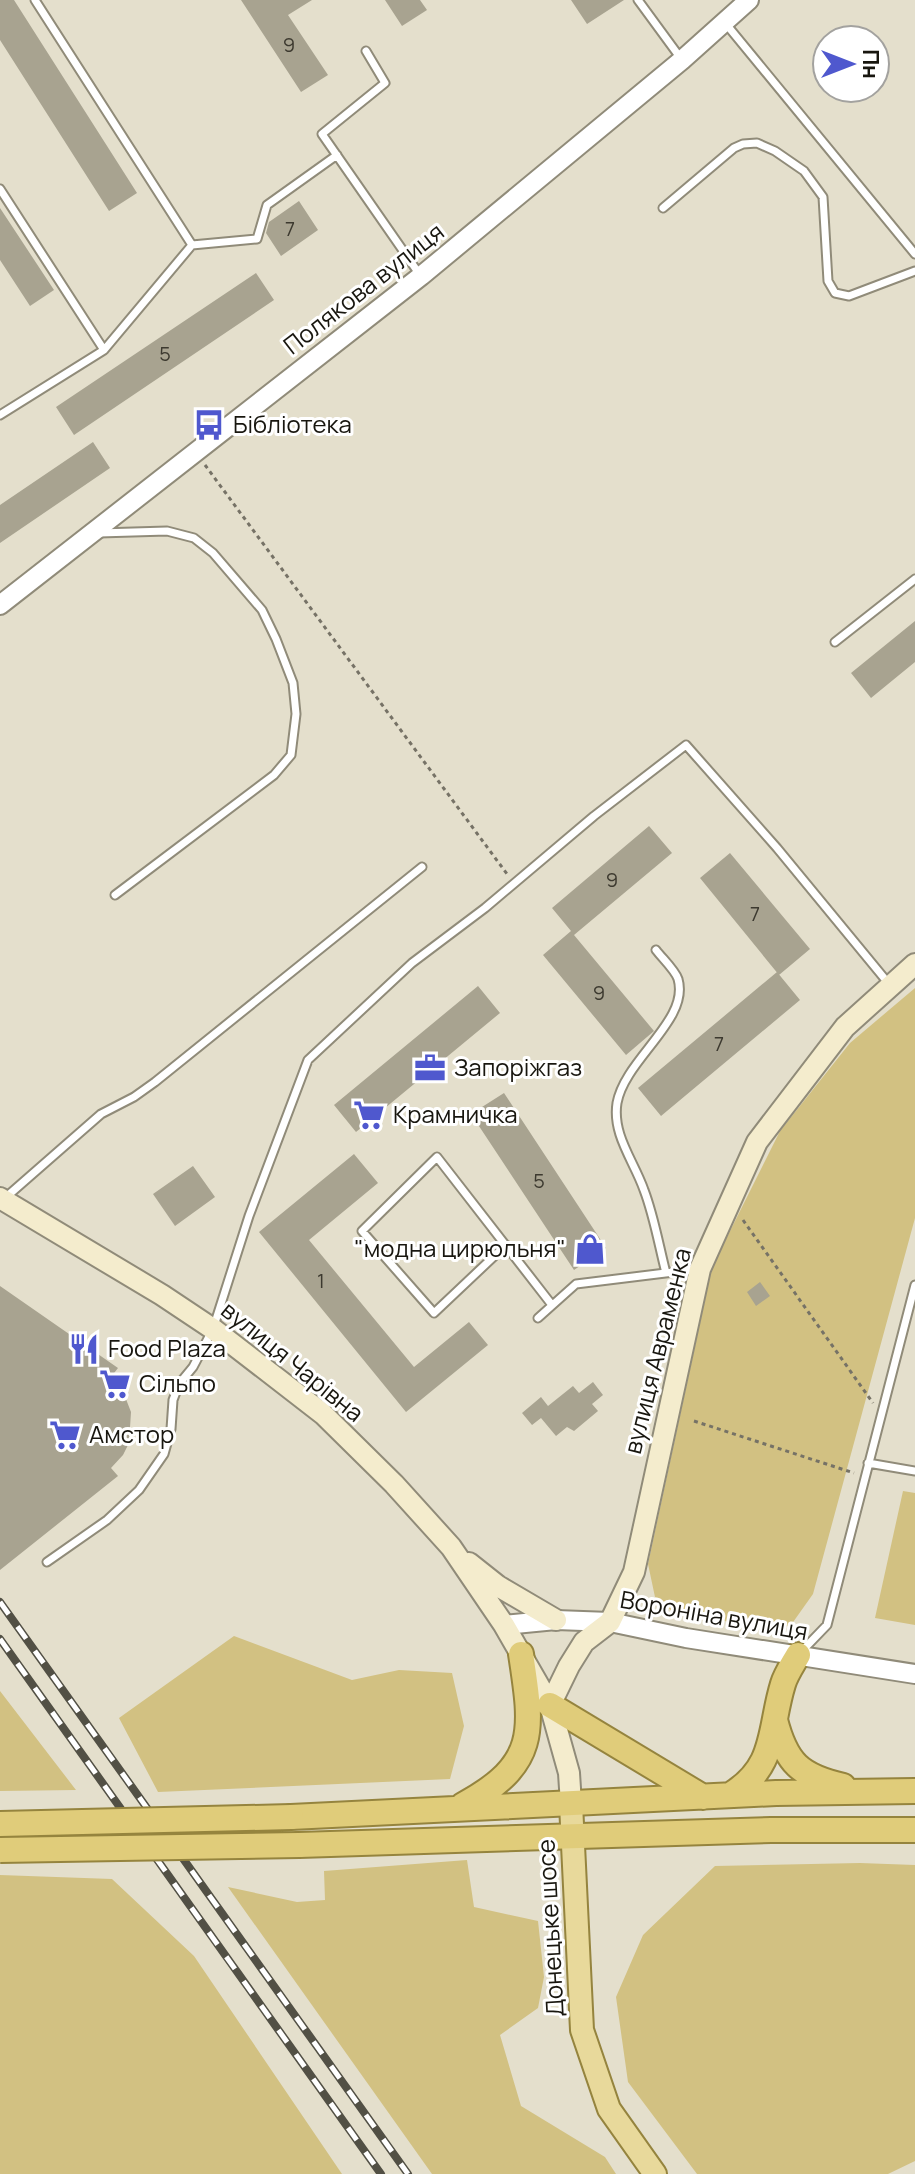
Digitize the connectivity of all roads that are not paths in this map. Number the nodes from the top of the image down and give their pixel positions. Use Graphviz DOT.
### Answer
graph roads {
  1 [pos="35,0"];
  2 [pos="638,0"];
  3 [pos="749,0"];
  4 [pos="723,21"];
  5 [pos="366,51"];
  6 [pos="682,60"];
  7 [pos="337,155"];
  8 [pos="0,189"];
  9 [pos="663,208"];
  10 [pos="192,245"];
  11 [pos="915,254"];
  12 [pos="915,271"];
  13 [pos="421,276"];
  14 [pos="104,350"];
  15 [pos="0,401"];
  16 [pos="3,412"];
  17 [pos="93,533"];
  18 [pos="915,579"];
  19 [pos="0,605"];
  20 [pos="835,642"];
  21 [pos="422,867"];
  22 [pos="115,895"];
  23 [pos="656,950"];
  24 [pos="915,964"];
  25 [pos="891,986"];
  26 [pos="2,1199"];
  27 [pos="506,1245"];
  28 [pos="700,1269"];
  29 [pos="666,1273"];
  30 [pos="915,1285"];
  31 [pos="552,1305"];
  32 [pos="538,1318"];
  33 [pos="213,1329"];
  34 [pos="868,1463"];
  35 [pos="915,1471"];
  36 [pos="451,1547"];
  37 [pos="47,1562"];
  38 [pos="556,1620"];
  39 [pos="610,1622"];
  40 [pos="504,1625"];
  41 [pos="521,1654"];
  42 [pos="798,1655"];
  43 [pos="915,1674"];
  44 [pos="550,1705"];
  45 [pos="775,1717"];
  46 [pos="915,1791"];
  47 [pos="866,1792"];
  48 [pos="730,1795"];
  49 [pos="703,1797"];
  50 [pos="571,1804"];
  51 [pos="457,1809"];
  52 [pos="0,1824"];
  53 [pos="915,1830"];
  54 [pos="573,1836"];
  55 [pos="0,1850"];
  56 [pos="655,2174"];
  1 -- 10 [label="lane"];
  2 -- 6 [label="lane"];
  3 -- 4 [label="street, Полякова вулиця"];
  4 -- 6 [label="street, Полякова вулиця"];
  4 -- 11 [label="lane"];
  5 -- 7 [label="lane"];
  6 -- 13 [label="street, Полякова вулиця"];
  7 -- 10 [label="lane"];
  7 -- 13 [label="lane"];
  8 -- 14 [label="lane"];
  9 -- 12 [label="lane"];
  10 -- 14 [label="lane"];
  13 -- 17 [label="street, Полякова вулиця"];
  14 -- 16 [label="lane"];
  15 -- 16 [label="lane"];
  17 -- 19 [label="street, Полякова вулиця"];
  17 -- 22 [label="lane"];
  18 -- 20 [label="lane"];
  21 -- 26 [label="lane"];
  23 -- 29 [label="lane"];
  24 -- 25 [label="main road, вулиця Авраменка"];
  25 -- 28 [label="main road, вулиця Авраменка"];
  25 -- 33 [label="lane"];
  26 -- 33 [label="main road, вулиця Чарівна"];
  27 -- 27 [label="lane"];
  27 -- 31 [label="lane"];
  28 -- 29 [label="lane"];
  28 -- 39 [label="main road, вулиця Авраменка"];
  29 -- 31 [label="lane"];
  30 -- 34 [label="lane"];
  31 -- 32 [label="lane"];
  33 -- 36 [label="main road, вулиця Чарівна"];
  33 -- 37 [label="lane"];
  34 -- 35 [label="lane"];
  34 -- 42 [label="lane"];
  36 -- 38 [label="main road"];
  36 -- 40 [label="main road, вулиця Чарівна"];
  38 -- 39 [label="street, Вороніна вулиця"];
  38 -- 40 [label="street, Вороніна вулиця"];
  39 -- 42 [label="street, Вороніна вулиця"];
  39 -- 44 [label="main road"];
  40 -- 41 [label="main road, вулиця Чарівна"];
  41 -- 44 [label="main road, вулиця Чарівна"];
  41 -- 51 [label="highway"];
  42 -- 43 [label="street, Вороніна вулиця"];
  42 -- 45 [label="highway"];
  44 -- 49 [label="highway"];
  44 -- 50 [label="main road, вулиця Чарівна"];
  45 -- 47 [label="highway"];
  45 -- 48 [label="highway"];
  46 -- 47 [label="highway"];
  47 -- 48 [label="highway"];
  48 -- 49 [label="highway"];
  49 -- 50 [label="highway"];
  50 -- 51 [label="highway"];
  50 -- 54 [label="main road, Донецьке шосе"];
  51 -- 52 [label="highway, bridge"];
  53 -- 54 [label="highway"];
  54 -- 55 [label="highway, bridge"];
  54 -- 56 [label="main road, Донецьке шосе"];
}
